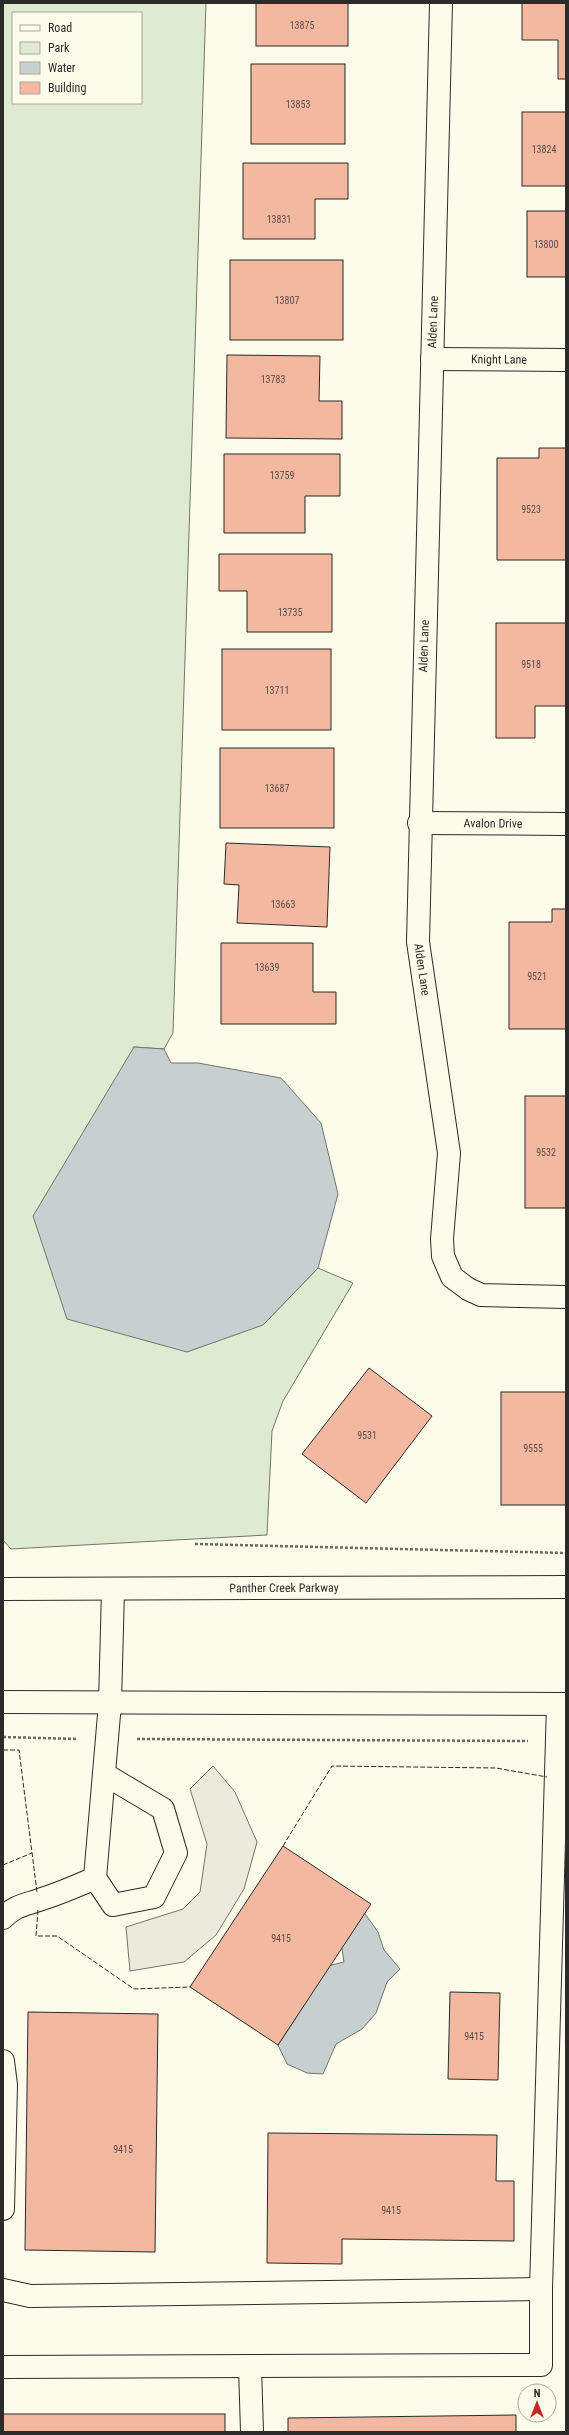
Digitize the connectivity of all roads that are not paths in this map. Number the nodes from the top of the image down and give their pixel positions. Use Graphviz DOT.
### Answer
graph roads {
  1 [pos="441,3"];
  2 [pos="432,359"];
  3 [pos="566,360"];
  4 [pos="419,823"];
  5 [pos="566,824"];
  6 [pos="566,1297"];
  7 [pos="566,1587"];
  8 [pos="3,1590"];
  9 [pos="113,1590"];
  10 [pos="3,1702"];
  11 [pos="110,1703"];
  12 [pos="562,1704"];
  13 [pos="104,1774"];
  14 [pos="95,1878"];
  15 [pos="3,1918"];
  16 [pos="3,2062"];
  17 [pos="3,2209"];
  18 [pos="541,2289"];
  19 [pos="3,2290"];
  20 [pos="3,2367"];
  21 [pos="250,2367"];
  22 [pos="252,2432"];
  1 -- 2 [label="street, Alden Lane"];
  2 -- 3 [label="street, Knight Lane"];
  2 -- 4 [label="street, Alden Lane"];
  4 -- 5 [label="street, Avalon Drive"];
  4 -- 6 [label="street, Alden Lane"];
  7 -- 9 [label="street, Panther Creek Parkway"];
  8 -- 9 [label="street, Panther Creek Parkway"];
  9 -- 11 [label="street"];
  10 -- 11 [label="street"];
  11 -- 12 [label="street"];
  11 -- 13 [label="street"];
  12 -- 18 [label="street"];
  13 -- 14 [label="street"];
  13 -- 14 [label="street"];
  14 -- 15 [label="street"];
  16 -- 17 [label="street"];
  18 -- 19 [label="street"];
  18 -- 21 [label="street"];
  20 -- 21 [label="street"];
  21 -- 22 [label="street"];
}
